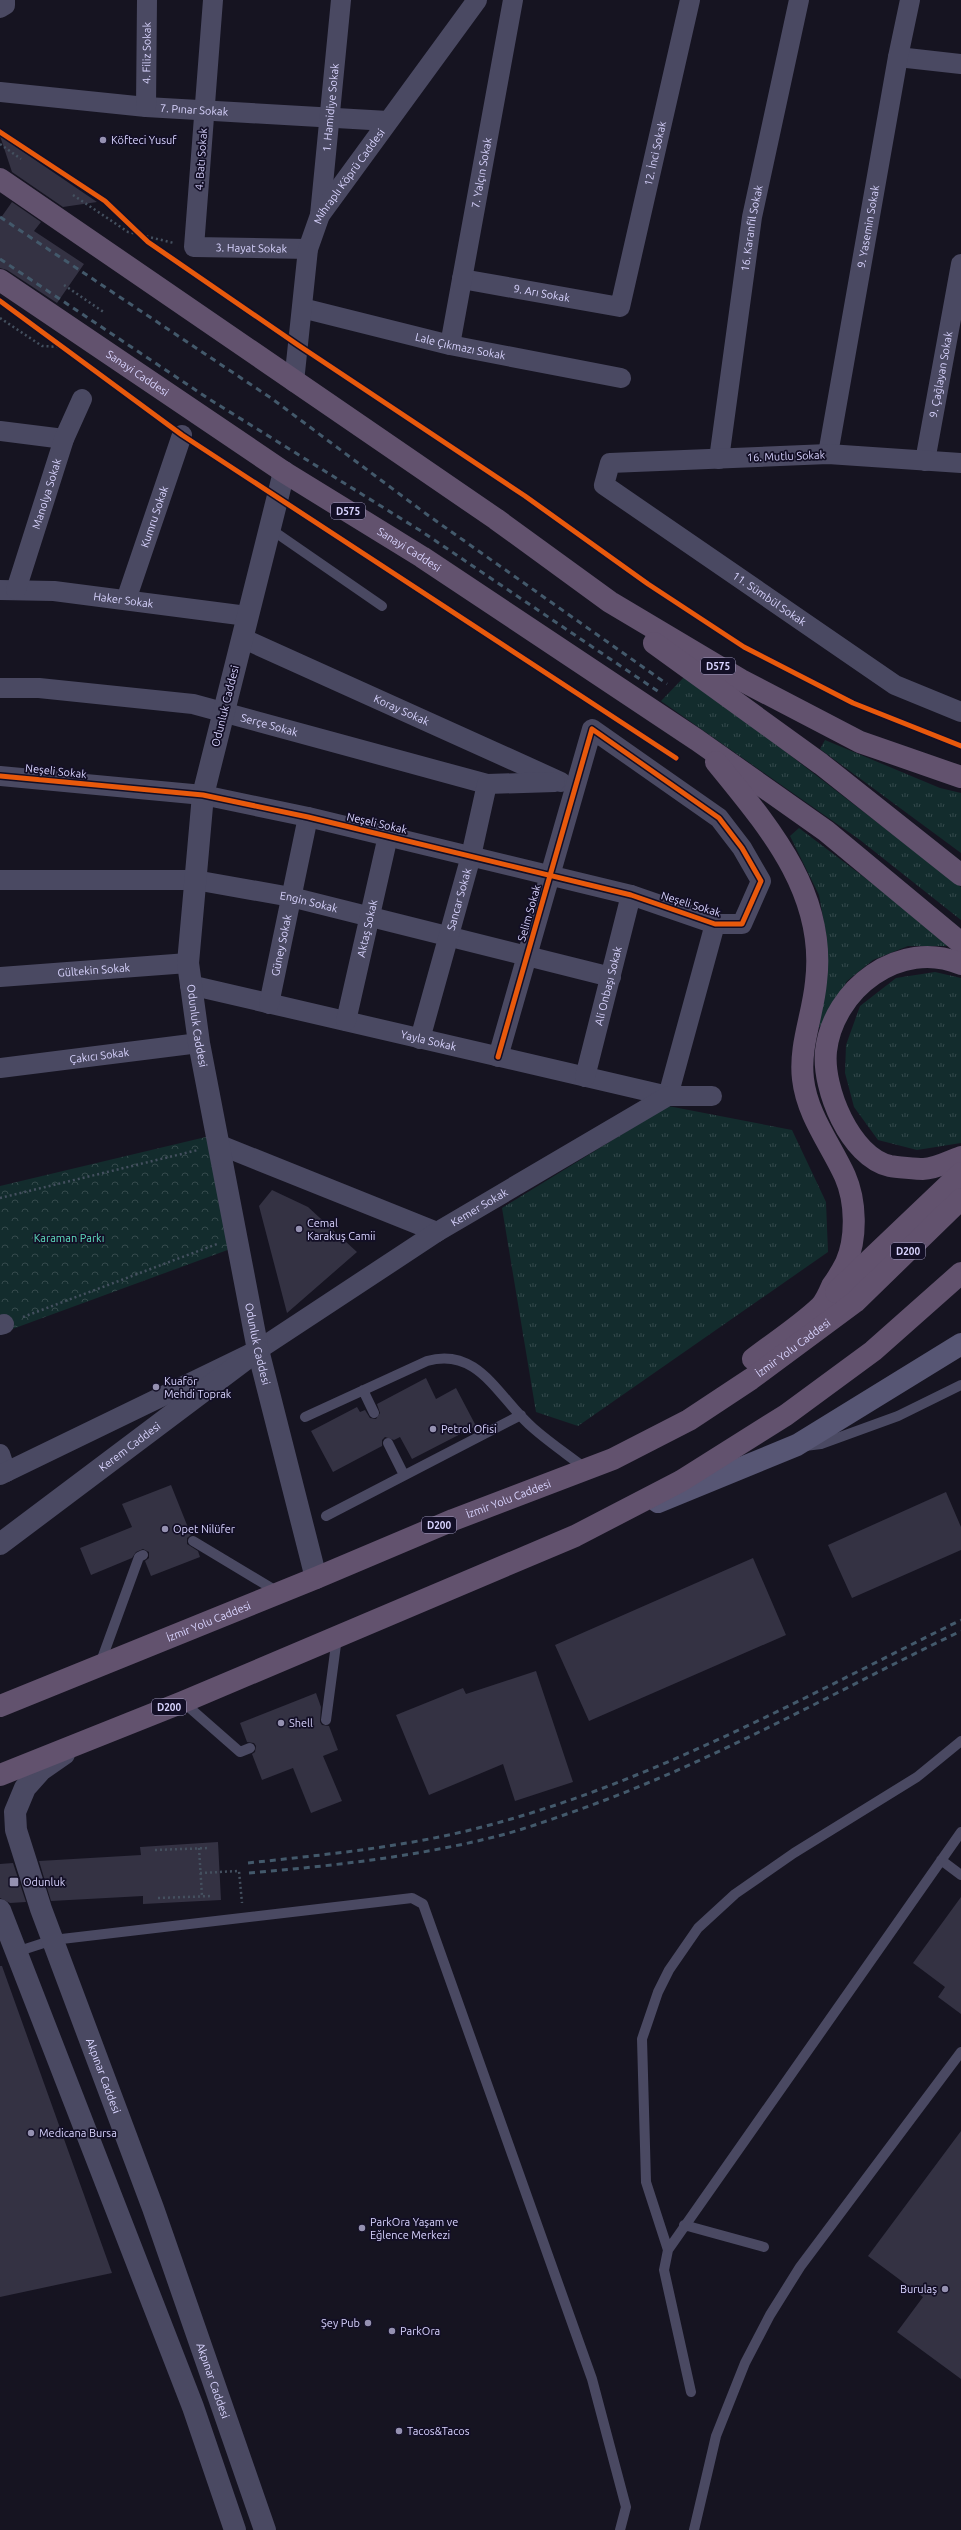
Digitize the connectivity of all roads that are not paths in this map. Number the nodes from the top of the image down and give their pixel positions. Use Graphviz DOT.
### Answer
graph roads {
  1 [pos="5,0"];
  2 [pos="147,0"];
  3 [pos="213,0"];
  4 [pos="341,0"];
  5 [pos="477,0"];
  6 [pos="513,0"];
  7 [pos="690,0"];
  8 [pos="798,0"];
  9 [pos="910,0"];
  10 [pos="0,8"];
  11 [pos="898,57"];
  12 [pos="961,64"];
  13 [pos="0,92"];
  14 [pos="146,107"];
  15 [pos="205,111"];
  16 [pos="329,118"];
  17 [pos="388,121"];
  18 [pos="0,179"];
  19 [pos="320,215"];
  20 [pos="194,247"];
  21 [pos="308,249"];
  22 [pos="961,264"];
  23 [pos="462,279"];
  24 [pos="0,280"];
  25 [pos="620,307"];
  26 [pos="302,308"];
  27 [pos="450,345"];
  28 [pos="621,378"];
  29 [pos="294,382"];
  30 [pos="82,400"];
  31 [pos="0,431"];
  32 [pos="182,435"];
  33 [pos="64,439"];
  34 [pos="828,454"];
  35 [pos="718,459"];
  36 [pos="926,461"];
  37 [pos="610,463"];
  38 [pos="961,463"];
  39 [pos="284,472"];
  40 [pos="496,519"];
  41 [pos="269,528"];
  42 [pos="8,590"];
  43 [pos="126,600"];
  44 [pos="382,606"];
  45 [pos="247,616"];
  46 [pos="242,638"];
  47 [pos="0,688"];
  48 [pos="223,712"];
  49 [pos="961,712"];
  50 [pos="697,740"];
  51 [pos="0,776"];
  52 [pos="961,777"];
  53 [pos="487,784"];
  54 [pos="204,796"];
  55 [pos="308,817"];
  56 [pos="388,836"];
  57 [pos="471,856"];
  58 [pos="961,875"];
  59 [pos="550,876"];
  60 [pos="0,880"];
  61 [pos="194,880"];
  62 [pos="632,895"];
  63 [pos="291,897"];
  64 [pos="369,918"];
  65 [pos="715,924"];
  66 [pos="742,924"];
  67 [pos="448,938"];
  68 [pos="961,943"];
  69 [pos="527,956"];
  70 [pos="188,962"];
  71 [pos="961,964"];
  72 [pos="0,977"];
  73 [pos="611,977"];
  74 [pos="190,984"];
  75 [pos="269,1004"];
  76 [pos="346,1021"];
  77 [pos="420,1039"];
  78 [pos="199,1043"];
  79 [pos="498,1057"];
  80 [pos="0,1068"];
  81 [pos="585,1077"];
  82 [pos="668,1096"];
  83 [pos="712,1096"];
  84 [pos="220,1145"];
  85 [pos="961,1158"];
  86 [pos="961,1173"];
  87 [pos="961,1199"];
  88 [pos="437,1232"];
  89 [pos="961,1273"];
  90 [pos="821,1306"];
  91 [pos="961,1344"];
  92 [pos="258,1350"];
  93 [pos="961,1385"];
  94 [pos="363,1390"];
  95 [pos="374,1413"];
  96 [pos="521,1415"];
  97 [pos="305,1417"];
  98 [pos="647,1442"];
  99 [pos="388,1443"];
  100 [pos="798,1445"];
  101 [pos="2,1467"];
  102 [pos="586,1469"];
  103 [pos="404,1475"];
  104 [pos="326,1516"];
  105 [pos="575,1536"];
  106 [pos="193,1541"];
  107 [pos="0,1544"];
  108 [pos="143,1555"];
  109 [pos="316,1578"];
  110 [pos="280,1593"];
  111 [pos="337,1636"];
  112 [pos="99,1666"];
  113 [pos="183,1702"];
  114 [pos="0,1706"];
  115 [pos="326,1720"];
  116 [pos="89,1738"];
  117 [pos="961,1741"];
  118 [pos="250,1748"];
  119 [pos="0,1775"];
  120 [pos="961,1832"];
  121 [pos="941,1860"];
  122 [pos="961,1875"];
  123 [pos="0,1910"];
  124 [pos="53,1940"];
  125 [pos="16,1952"];
  126 [pos="961,2052"];
  127 [pos="684,2225"];
  128 [pos="764,2247"];
  129 [pos="668,2250"];
  130 [pos="690,2392"];
  131 [pos="234,2530"];
  132 [pos="266,2530"];
  133 [pos="620,2530"];
  134 [pos="694,2530"];
  1 -- 10 [label="street"];
  2 -- 14 [label="street, 4. Filiz Sokak"];
  3 -- 15 [label="street, 4. Batı Sokak"];
  4 -- 16 [label="street, 1. Hamidiye Sokak"];
  5 -- 17 [label="street, Mihraplı Köprü Caddesi"];
  6 -- 23 [label="street, 7. Yalçın Sokak"];
  7 -- 25 [label="street, 12. İnci Sokak"];
  8 -- 35 [label="street, 16. Karanfil Sokak"];
  9 -- 11 [label="street, 9. Yasemin Sokak"];
  11 -- 12 [label="street"];
  11 -- 34 [label="street, 9. Yasemin Sokak"];
  13 -- 14 [label="street, 7. Pınar Sokak"];
  14 -- 15 [label="street, 7. Pınar Sokak"];
  15 -- 16 [label="street, 7. Pınar Sokak"];
  15 -- 20 [label="street, 4. Batı Sokak"];
  16 -- 17 [label="street, 7. Pınar Sokak"];
  16 -- 19 [label="street, 1. Hamidiye Sokak"];
  17 -- 19 [label="street, Mihraplı Köprü Caddesi"];
  18 -- 29 [label="highway, D575"];
  19 -- 21 [label="street, Mihraplı Köprü Caddesi"];
  20 -- 21 [label="street, 3. Hayat Sokak"];
  21 -- 26 [label="street, Mihraplı Köprü Caddesi"];
  22 -- 36 [label="street, 9. Çağlayan Sokak"];
  23 -- 25 [label="street, 9. Arı Sokak"];
  23 -- 27 [label="street, 7. Yalçın Sokak"];
  24 -- 39 [label="highway, Sanayi Caddesi / D575"];
  26 -- 27 [label="street, Lale Çıkmazı Sokak"];
  26 -- 29 [label="street, Mihraplı Köprü Caddesi"];
  27 -- 28 [label="street, Lale Çıkmazı Sokak"];
  29 -- 40 [label="highway, D575"];
  30 -- 33 [label="street, Manolya Sokak"];
  31 -- 33 [label="street"];
  32 -- 43 [label="street, Kumru Sokak"];
  33 -- 42 [label="street, Manolya Sokak"];
  34 -- 35 [label="street, 16. Mutlu Sokak"];
  34 -- 36 [label="street, 16. Mutlu Sokak"];
  35 -- 37 [label="street, 16. Mutlu Sokak"];
  36 -- 38 [label="street, 16. Mutlu Sokak"];
  37 -- 49 [label="street, 11. Sümbül Sokak"];
  39 -- 41 [label="street, Odunluk Caddesi"];
  39 -- 50 [label="highway, Sanayi Caddesi / D575"];
  40 -- 52 [label="highway, D575"];
  40 -- 58 [label="highway"];
  41 -- 44 [label="lane"];
  41 -- 45 [label="street, Odunluk Caddesi"];
  42 -- 43 [label="street, Haker Sokak"];
  43 -- 45 [label="street, Haker Sokak"];
  45 -- 46 [label="street, Odunluk Caddesi"];
  46 -- 48 [label="street, Odunluk Caddesi"];
  46 -- 53 [label="street, Koray Sokak"];
  47 -- 48 [label="street, Serçe Sokak"];
  48 -- 53 [label="street, Serçe Sokak"];
  48 -- 54 [label="street, Odunluk Caddesi"];
  50 -- 68 [label="highway, D575"];
  50 -- 90 [label="highway"];
  51 -- 54 [label="street, Neşeli Sokak"];
  53 -- 57 [label="street, Sancar Sokak"];
  54 -- 55 [label="street, Neşeli Sokak"];
  54 -- 61 [label="street, Odunluk Caddesi"];
  55 -- 56 [label="street, Neşeli Sokak"];
  55 -- 63 [label="street, Güney Sokak"];
  56 -- 57 [label="street, Neşeli Sokak"];
  56 -- 64 [label="street, Aktaş Sokak"];
  57 -- 59 [label="street, Neşeli Sokak"];
  57 -- 67 [label="street, Sancar Sokak"];
  59 -- 62 [label="street, Neşeli Sokak"];
  59 -- 66 [label="street, Selim Sokak"];
  59 -- 69 [label="street, Selim Sokak"];
  60 -- 61 [label="street, Engin Sokak"];
  61 -- 63 [label="street, Engin Sokak"];
  61 -- 70 [label="street, Odunluk Caddesi"];
  62 -- 65 [label="street, Neşeli Sokak"];
  62 -- 73 [label="street, Ali Onbaşı Sokak"];
  63 -- 64 [label="street, Engin Sokak"];
  63 -- 75 [label="street, Güney Sokak"];
  64 -- 67 [label="street, Engin Sokak"];
  64 -- 76 [label="street, Aktaş Sokak"];
  65 -- 66 [label="street, Neşeli Sokak"];
  65 -- 82 [label="street"];
  67 -- 69 [label="street, Engin Sokak"];
  67 -- 77 [label="street, Sancar Sokak"];
  69 -- 73 [label="street, Engin Sokak"];
  69 -- 79 [label="street, Selim Sokak"];
  70 -- 72 [label="street, Gültekin Sokak"];
  70 -- 74 [label="street, Odunluk Caddesi"];
  71 -- 85 [label="highway"];
  73 -- 81 [label="street, Ali Onbaşı Sokak"];
  74 -- 75 [label="street, Yayla Sokak"];
  74 -- 78 [label="street, Odunluk Caddesi"];
  75 -- 76 [label="street, Yayla Sokak"];
  76 -- 77 [label="street, Yayla Sokak"];
  77 -- 79 [label="street, Yayla Sokak"];
  78 -- 80 [label="street, Çakıcı Sokak"];
  78 -- 84 [label="street, Odunluk Caddesi"];
  79 -- 81 [label="street, Yayla Sokak"];
  81 -- 82 [label="street, Yayla Sokak"];
  82 -- 83 [label="street"];
  82 -- 88 [label="street, Kemer Sokak"];
  84 -- 88 [label="street"];
  84 -- 92 [label="street, Odunluk Caddesi"];
  86 -- 90 [label="highway"];
  87 -- 98 [label="highway, İzmir Yolu Caddesi / D200"];
  88 -- 92 [label="street, Kemer Sokak"];
  89 -- 105 [label="highway, D200"];
  90 -- 98 [label="highway"];
  91 -- 100 [label="main road"];
  92 -- 101 [label="street, Kemer Sokak"];
  92 -- 107 [label="street, Kerem Caddesi"];
  92 -- 109 [label="street, Odunluk Caddesi"];
  93 -- 100 [label="lane"];
  94 -- 95 [label="lane"];
  94 -- 96 [label="lane"];
  94 -- 97 [label="lane"];
  96 -- 102 [label="lane"];
  96 -- 103 [label="lane"];
  98 -- 102 [label="highway, İzmir Yolu Caddesi / D200"];
  99 -- 103 [label="lane"];
  100 -- 105 [label="main road"];
  102 -- 109 [label="highway, İzmir Yolu Caddesi / D200"];
  103 -- 104 [label="lane"];
  105 -- 111 [label="highway, D200"];
  106 -- 110 [label="lane"];
  108 -- 112 [label="lane"];
  109 -- 110 [label="highway, İzmir Yolu Caddesi / D200"];
  110 -- 112 [label="highway, İzmir Yolu Caddesi / D200"];
  111 -- 113 [label="highway, D200"];
  111 -- 115 [label="lane"];
  112 -- 114 [label="highway, İzmir Yolu Caddesi / D200"];
  113 -- 116 [label="highway, D200"];
  113 -- 118 [label="lane"];
  116 -- 119 [label="highway, D200"];
  116 -- 124 [label="street, Akpınar Caddesi"];
  117 -- 129 [label="lane"];
  120 -- 121 [label="lane"];
  121 -- 122 [label="lane"];
  121 -- 127 [label="lane"];
  123 -- 125 [label="street"];
  124 -- 125 [label="lane"];
  124 -- 132 [label="street, Akpınar Caddesi"];
  124 -- 133 [label="lane"];
  125 -- 131 [label="street"];
  126 -- 134 [label="lane"];
  127 -- 128 [label="lane"];
  127 -- 129 [label="lane"];
  129 -- 130 [label="lane"];
}
